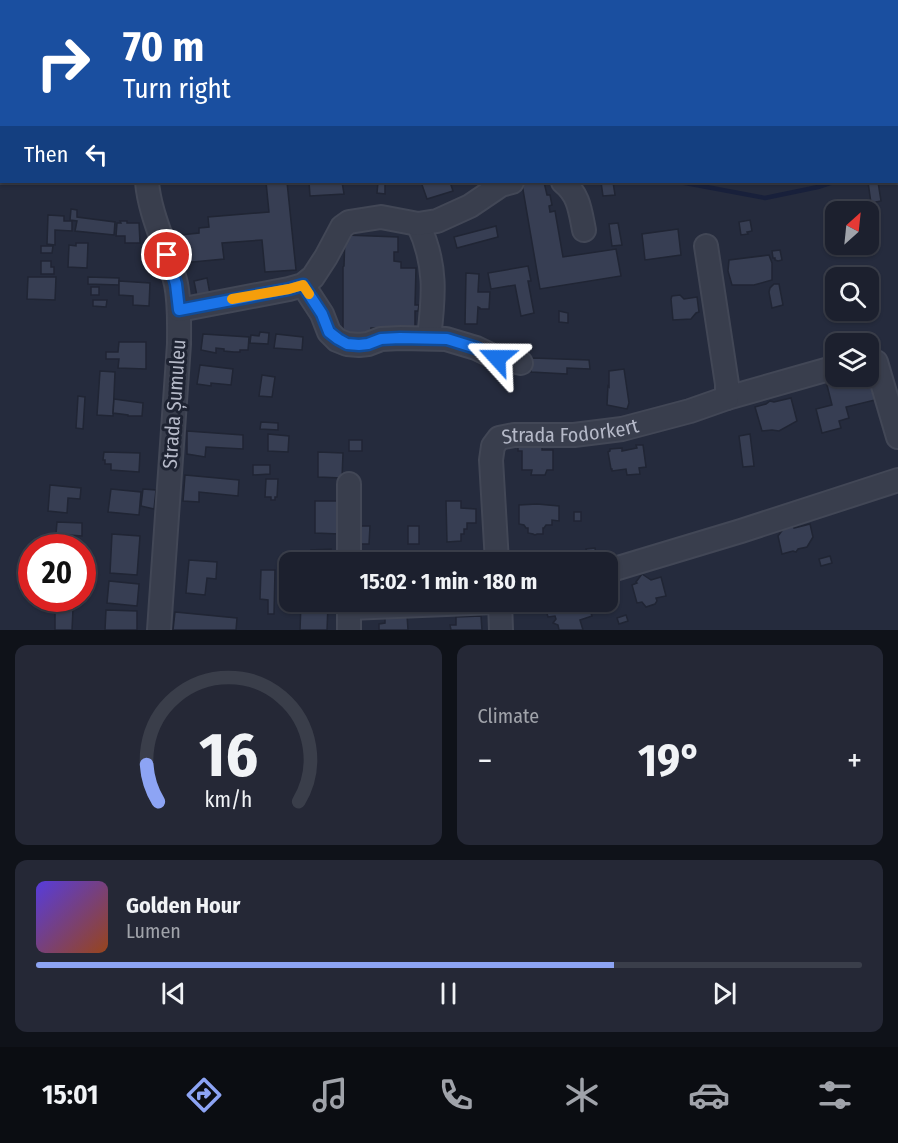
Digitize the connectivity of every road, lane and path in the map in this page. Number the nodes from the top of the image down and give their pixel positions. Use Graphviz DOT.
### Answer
graph roads {
  1 [pos="147,183"];
  2 [pos="508,183"];
  3 [pos="564,183"];
  4 [pos="418,224"];
  5 [pos="584,230"];
  6 [pos="706,246"];
  7 [pos="303,285"];
  8 [pos="179,310"];
  9 [pos="429,338"];
  10 [pos="521,363"];
  11 [pos="825,370"];
  12 [pos="879,372"];
  13 [pos="727,398"];
  14 [pos="898,437"];
  15 [pos="898,480"];
  16 [pos="349,484"];
  17 [pos="349,552"];
  18 [pos="496,552"];
  19 [pos="618,569"];
  20 [pos="500,612"];
  21 [pos="159,630"];
  22 [pos="501,630"];
  1 -- 8 [label="street, Strada Șumuleu"];
  2 -- 4 [label="street"];
  3 -- 5 [label="street"];
  4 -- 7 [label="street"];
  4 -- 9 [label="street"];
  6 -- 13 [label="street"];
  7 -- 8 [label="street"];
  7 -- 9 [label="street"];
  8 -- 21 [label="street, Strada Șumuleu"];
  9 -- 10 [label="street"];
  11 -- 13 [label="street, Strada Fodorkert"];
  12 -- 14 [label="street"];
  13 -- 18 [label="street, Strada Fodorkert"];
  15 -- 19 [label="street"];
  16 -- 17 [label="street"];
  20 -- 22 [label="street"];
}
